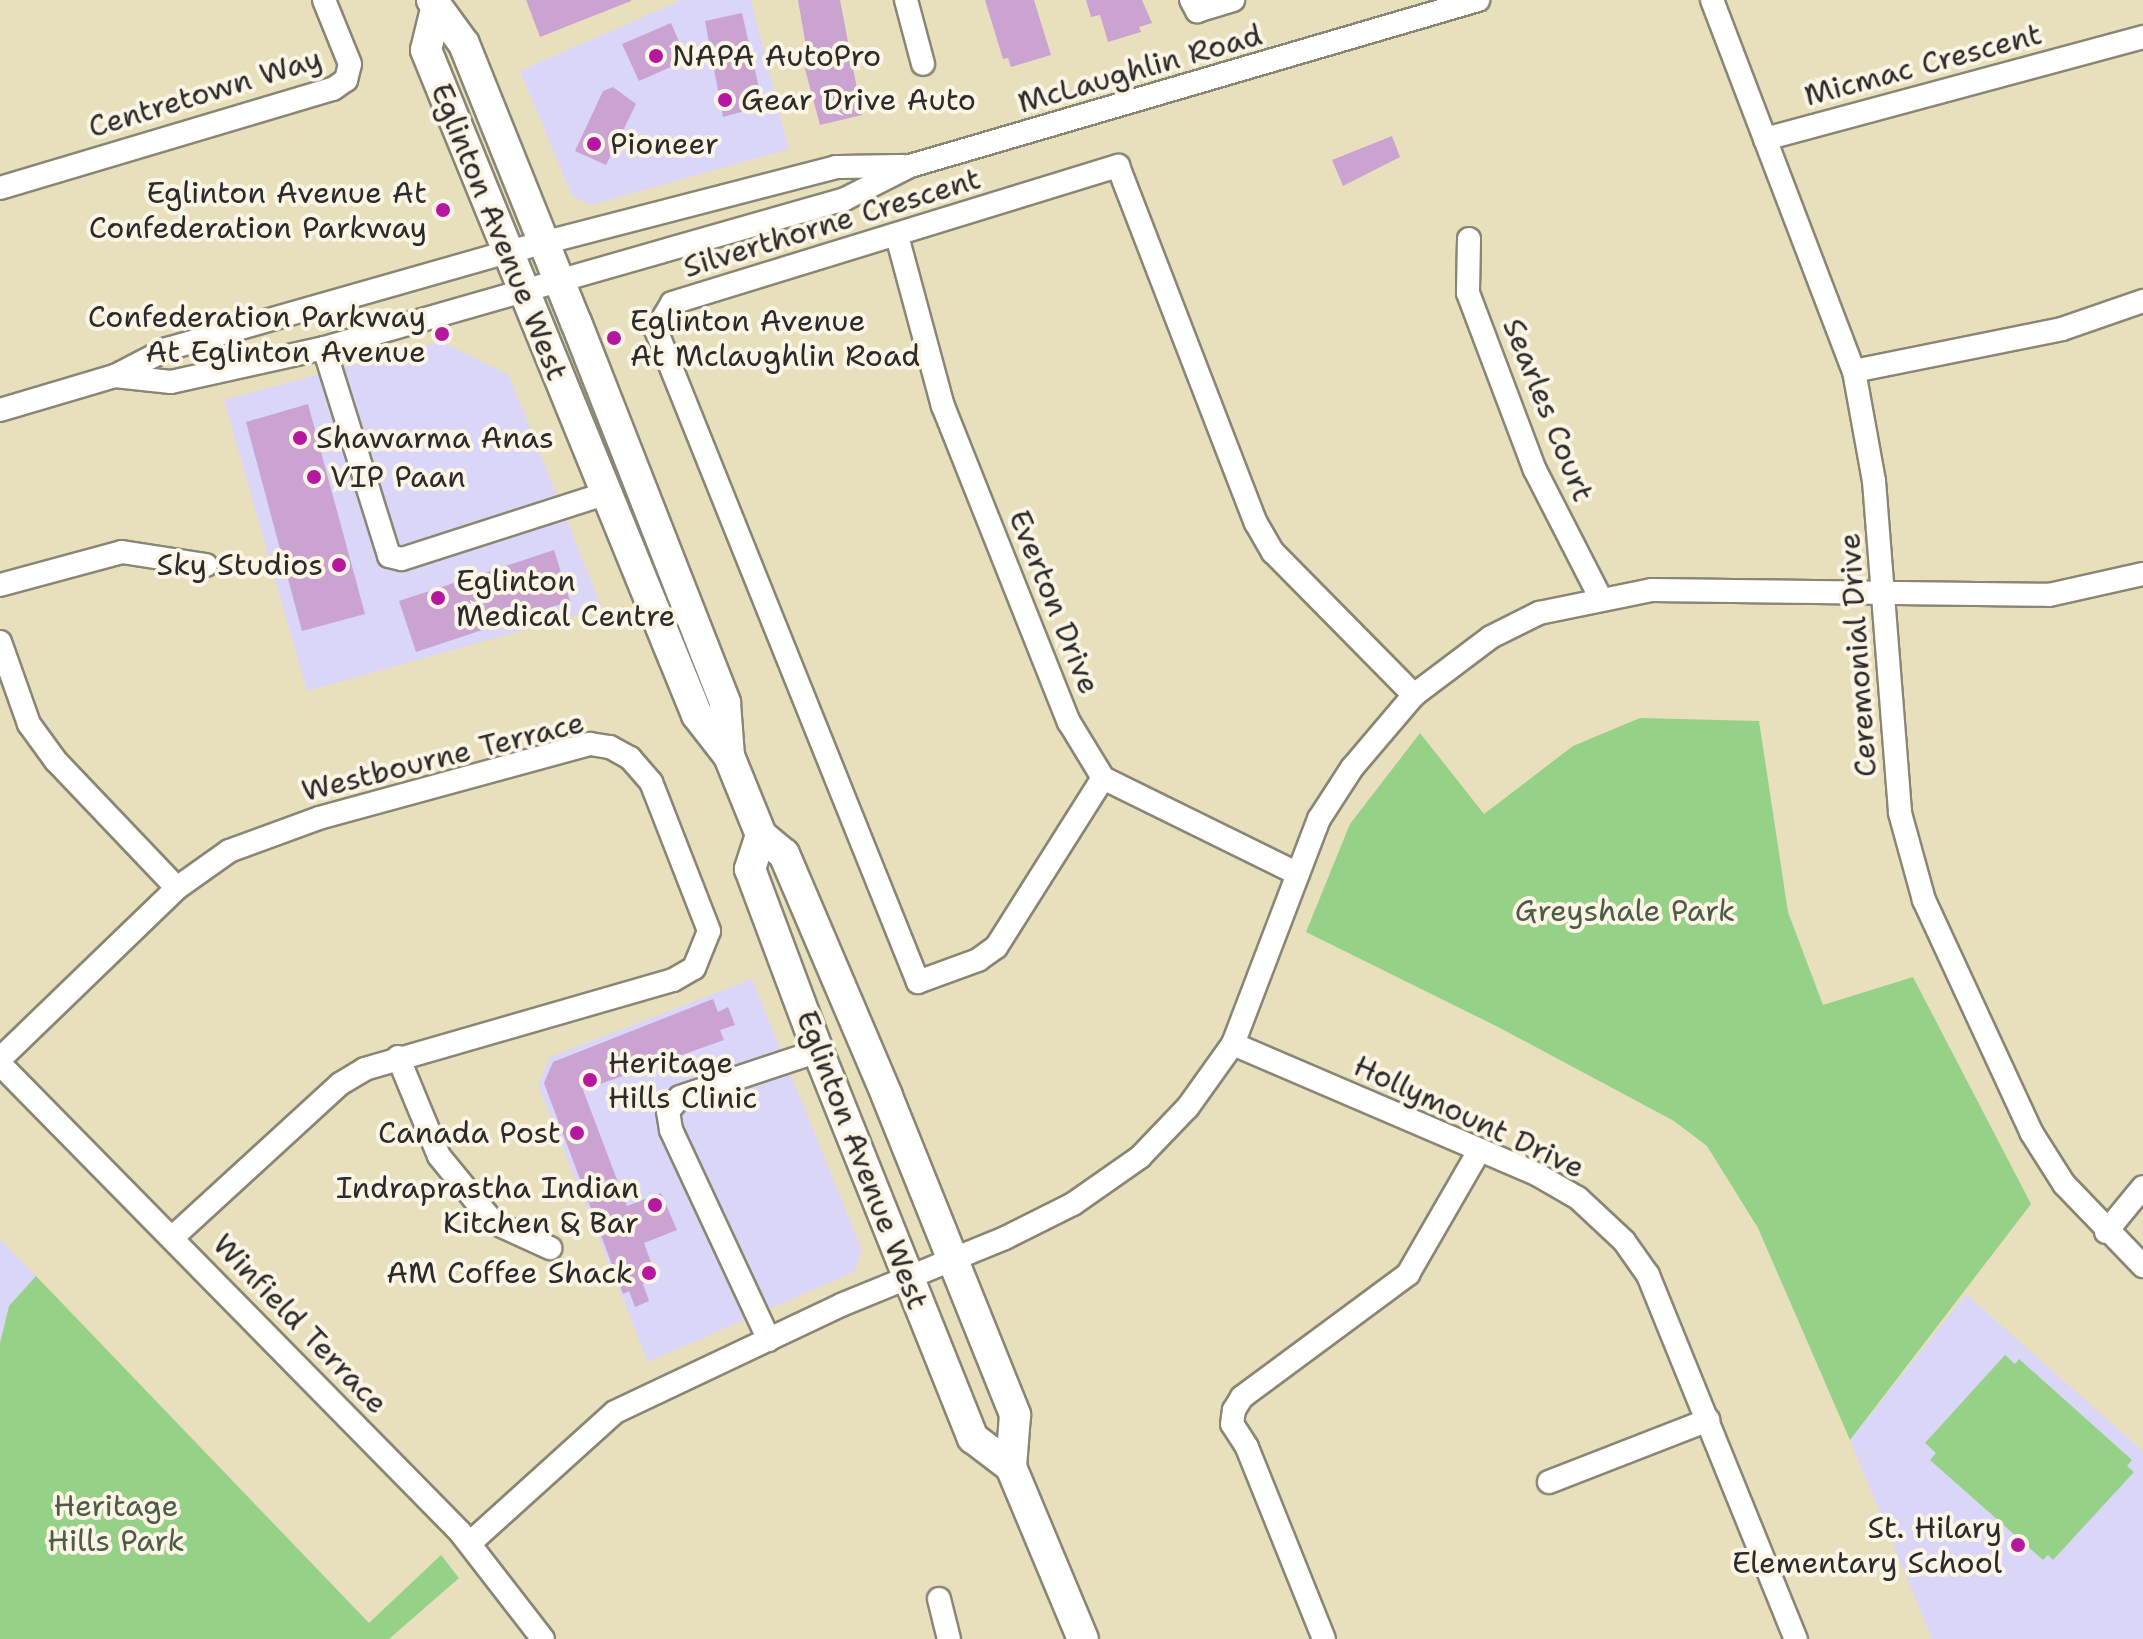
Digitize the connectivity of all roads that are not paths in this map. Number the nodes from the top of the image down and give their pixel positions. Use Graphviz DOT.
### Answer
graph roads {
  1 [pos="324,0"];
  2 [pos="906,0"];
  3 [pos="1191,0"];
  4 [pos="1233,0"];
  5 [pos="1478,0"];
  6 [pos="1712,0"];
  7 [pos="434,5"];
  8 [pos="2143,37"];
  9 [pos="923,64"];
  10 [pos="1765,139"];
  11 [pos="910,166"];
  12 [pos="0,188"];
  13 [pos="897,236"];
  14 [pos="1469,239"];
  15 [pos="545,243"];
  16 [pos="508,252"];
  17 [pos="560,282"];
  18 [pos="524,292"];
  19 [pos="2143,301"];
  20 [pos="324,348"];
  21 [pos="1854,371"];
  22 [pos="115,376"];
  23 [pos="0,410"];
  24 [pos="604,494"];
  25 [pos="206,565"];
  26 [pos="2143,574"];
  27 [pos="0,585"];
  28 [pos="1883,592"];
  29 [pos="1600,597"];
  30 [pos="0,642"];
  31 [pos="1414,695"];
  32 [pos="729,756"];
  33 [pos="1103,778"];
  34 [pos="761,835"];
  35 [pos="1298,874"];
  36 [pos="177,888"];
  37 [pos="1233,1044"];
  38 [pos="818,1051"];
  39 [pos="398,1057"];
  40 [pos="0,1062"];
  41 [pos="1479,1151"];
  42 [pos="2143,1187"];
  43 [pos="2106,1232"];
  44 [pos="173,1237"];
  45 [pos="550,1248"];
  46 [pos="952,1259"];
  47 [pos="2143,1266"];
  48 [pos="908,1277"];
  49 [pos="769,1340"];
  50 [pos="1708,1420"];
  51 [pos="1011,1467"];
  52 [pos="1549,1482"];
  53 [pos="470,1543"];
  54 [pos="939,1599"];
  55 [pos="543,1639"];
  56 [pos="949,1639"];
  57 [pos="1083,1639"];
  58 [pos="1324,1639"];
  59 [pos="1796,1639"];
  1 -- 12 [label="street, Centretown Way"];
  2 -- 9 [label="street"];
  3 -- 4 [label="street"];
  5 -- 11 [label="street, McLaughlin Road"];
  6 -- 10 [label="street, Ceremonial Drive"];
  7 -- 15 [label="main road, Eglinton Avenue West"];
  7 -- 16 [label="main road, Eglinton Avenue West"];
  8 -- 10 [label="street, Micmac Crescent"];
  10 -- 21 [label="street, Ceremonial Drive"];
  11 -- 15 [label="street, McLaughlin Road"];
  11 -- 17 [label="street, McLaughlin Road"];
  13 -- 31 [label="street, Silverthorne Crescent"];
  13 -- 33 [label="street, Everton Drive"];
  13 -- 33 [label="street, Silverthorne Crescent"];
  14 -- 29 [label="street, Searles Court"];
  15 -- 16 [label="street, McLaughlin Road"];
  15 -- 17 [label="main road, Eglinton Avenue West"];
  16 -- 18 [label="main road, Eglinton Avenue West"];
  16 -- 22 [label="street, McLaughlin Road"];
  17 -- 18 [label="street, McLaughlin Road"];
  17 -- 32 [label="main road, Eglinton Avenue West"];
  18 -- 20 [label="street, McLaughlin Road"];
  18 -- 24 [label="main road, Eglinton Avenue West"];
  19 -- 21 [label="street"];
  20 -- 22 [label="street, McLaughlin Road"];
  20 -- 24 [label="street"];
  21 -- 28 [label="street, Ceremonial Drive"];
  22 -- 23 [label="street"];
  24 -- 32 [label="main road, Eglinton Avenue West"];
  25 -- 27 [label="street"];
  26 -- 28 [label="street"];
  28 -- 29 [label="street"];
  28 -- 43 [label="street, Ceremonial Drive"];
  29 -- 31 [label="street"];
  30 -- 36 [label="street"];
  31 -- 35 [label="street"];
  32 -- 34 [label="main road, Eglinton Avenue West"];
  33 -- 35 [label="street"];
  34 -- 38 [label="main road, Eglinton Avenue West"];
  34 -- 46 [label="main road, Eglinton Avenue West"];
  35 -- 37 [label="street"];
  36 -- 39 [label="street, Westbourne Terrace"];
  36 -- 40 [label="street, Westbourne Terrace"];
  37 -- 41 [label="street, Hollymount Drive"];
  37 -- 46 [label="street"];
  38 -- 48 [label="main road, Eglinton Avenue West"];
  38 -- 49 [label="street"];
  39 -- 44 [label="street, Westbourne Terrace"];
  39 -- 45 [label="street"];
  40 -- 44 [label="street, Winfield Terrace"];
  41 -- 50 [label="street, Hollymount Drive"];
  41 -- 58 [label="street"];
  42 -- 43 [label="street"];
  43 -- 47 [label="street, Ceremonial Drive"];
  44 -- 53 [label="street, Winfield Terrace"];
  46 -- 48 [label="street"];
  46 -- 51 [label="main road, Eglinton Avenue West"];
  48 -- 49 [label="street"];
  48 -- 51 [label="main road, Eglinton Avenue West"];
  49 -- 53 [label="street"];
  50 -- 52 [label="street"];
  50 -- 59 [label="street, Hollymount Drive"];
  51 -- 57 [label="main road, Eglinton Avenue West"];
  53 -- 55 [label="street, Winfield Terrace"];
  54 -- 56 [label="street"];
}
